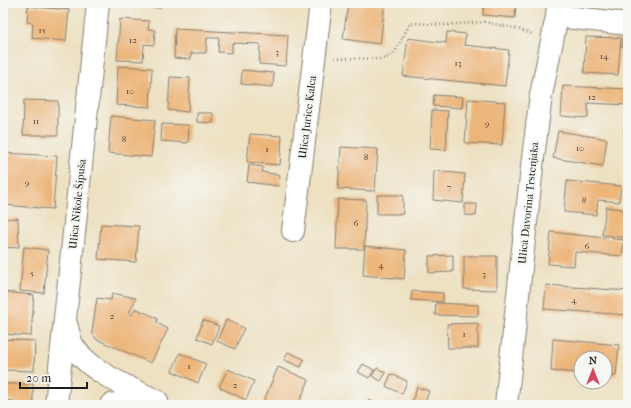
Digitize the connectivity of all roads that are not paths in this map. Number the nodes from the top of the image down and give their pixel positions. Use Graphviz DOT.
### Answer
graph roads {
  1 [pos="98,3"];
  2 [pos="321,3"];
  3 [pos="557,9"];
  4 [pos="628,24"];
  5 [pos="293,231"];
  6 [pos="65,320"];
  7 [pos="162,403"];
  8 [pos="56,405"];
  9 [pos="111,405"];
  10 [pos="506,405"];
  1 -- 6 [label="street, Ulica Nikole Šipuša"];
  2 -- 5 [label="street, Ulica Jurice Kalca"];
  3 -- 4 [label="street"];
  3 -- 10 [label="street, Ulica Davorina Trstenjaka"];
  6 -- 7 [label="street"];
  6 -- 8 [label="street, Ulica Nikole Šipuša"];
  7 -- 9 [label="street"];
}
